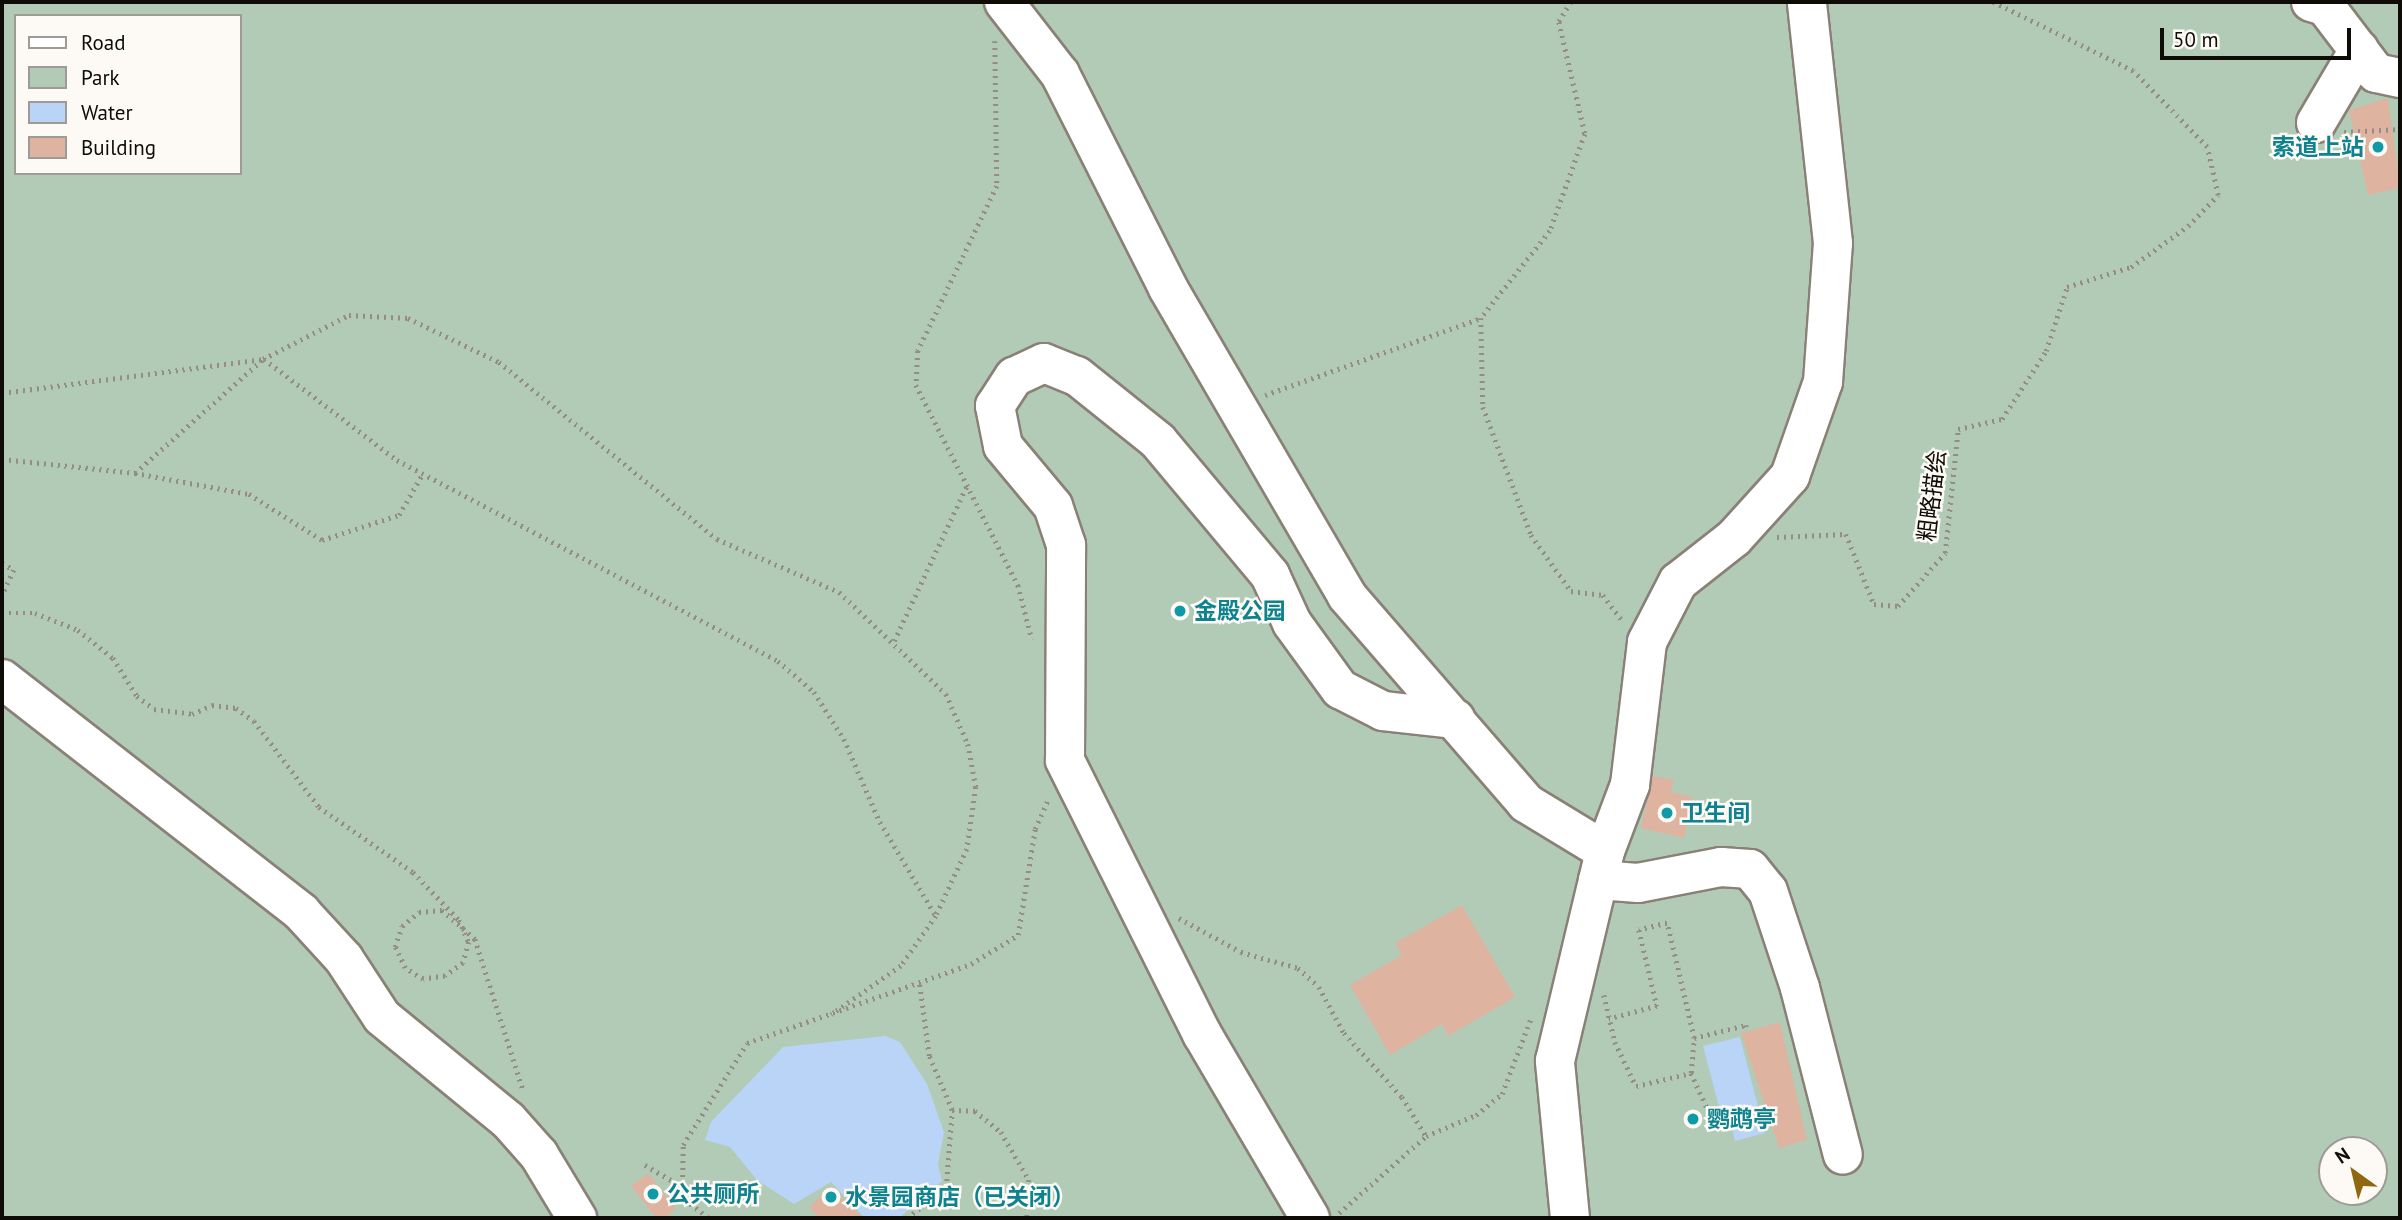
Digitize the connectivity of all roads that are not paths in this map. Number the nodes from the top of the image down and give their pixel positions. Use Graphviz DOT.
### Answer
graph roads {
  1 [pos="1004,2"];
  2 [pos="1807,2"];
  3 [pos="2311,2"];
  4 [pos="2359,50"];
  5 [pos="2400,79"];
  6 [pos="2316,123"];
  7 [pos="2,679"];
  8 [pos="1456,719"];
  9 [pos="1602,866"];
  10 [pos="1843,1155"];
  11 [pos="577,1218"];
  12 [pos="1310,1218"];
  13 [pos="1570,1218"];
  1 -- 8 [label="street"];
  2 -- 9 [label="street"];
  3 -- 4 [label="street"];
  4 -- 5 [label="street"];
  4 -- 6 [label="street"];
  7 -- 11 [label="street"];
  8 -- 9 [label="street"];
  8 -- 12 [label="street"];
  9 -- 10 [label="street"];
  9 -- 13 [label="street"];
}
